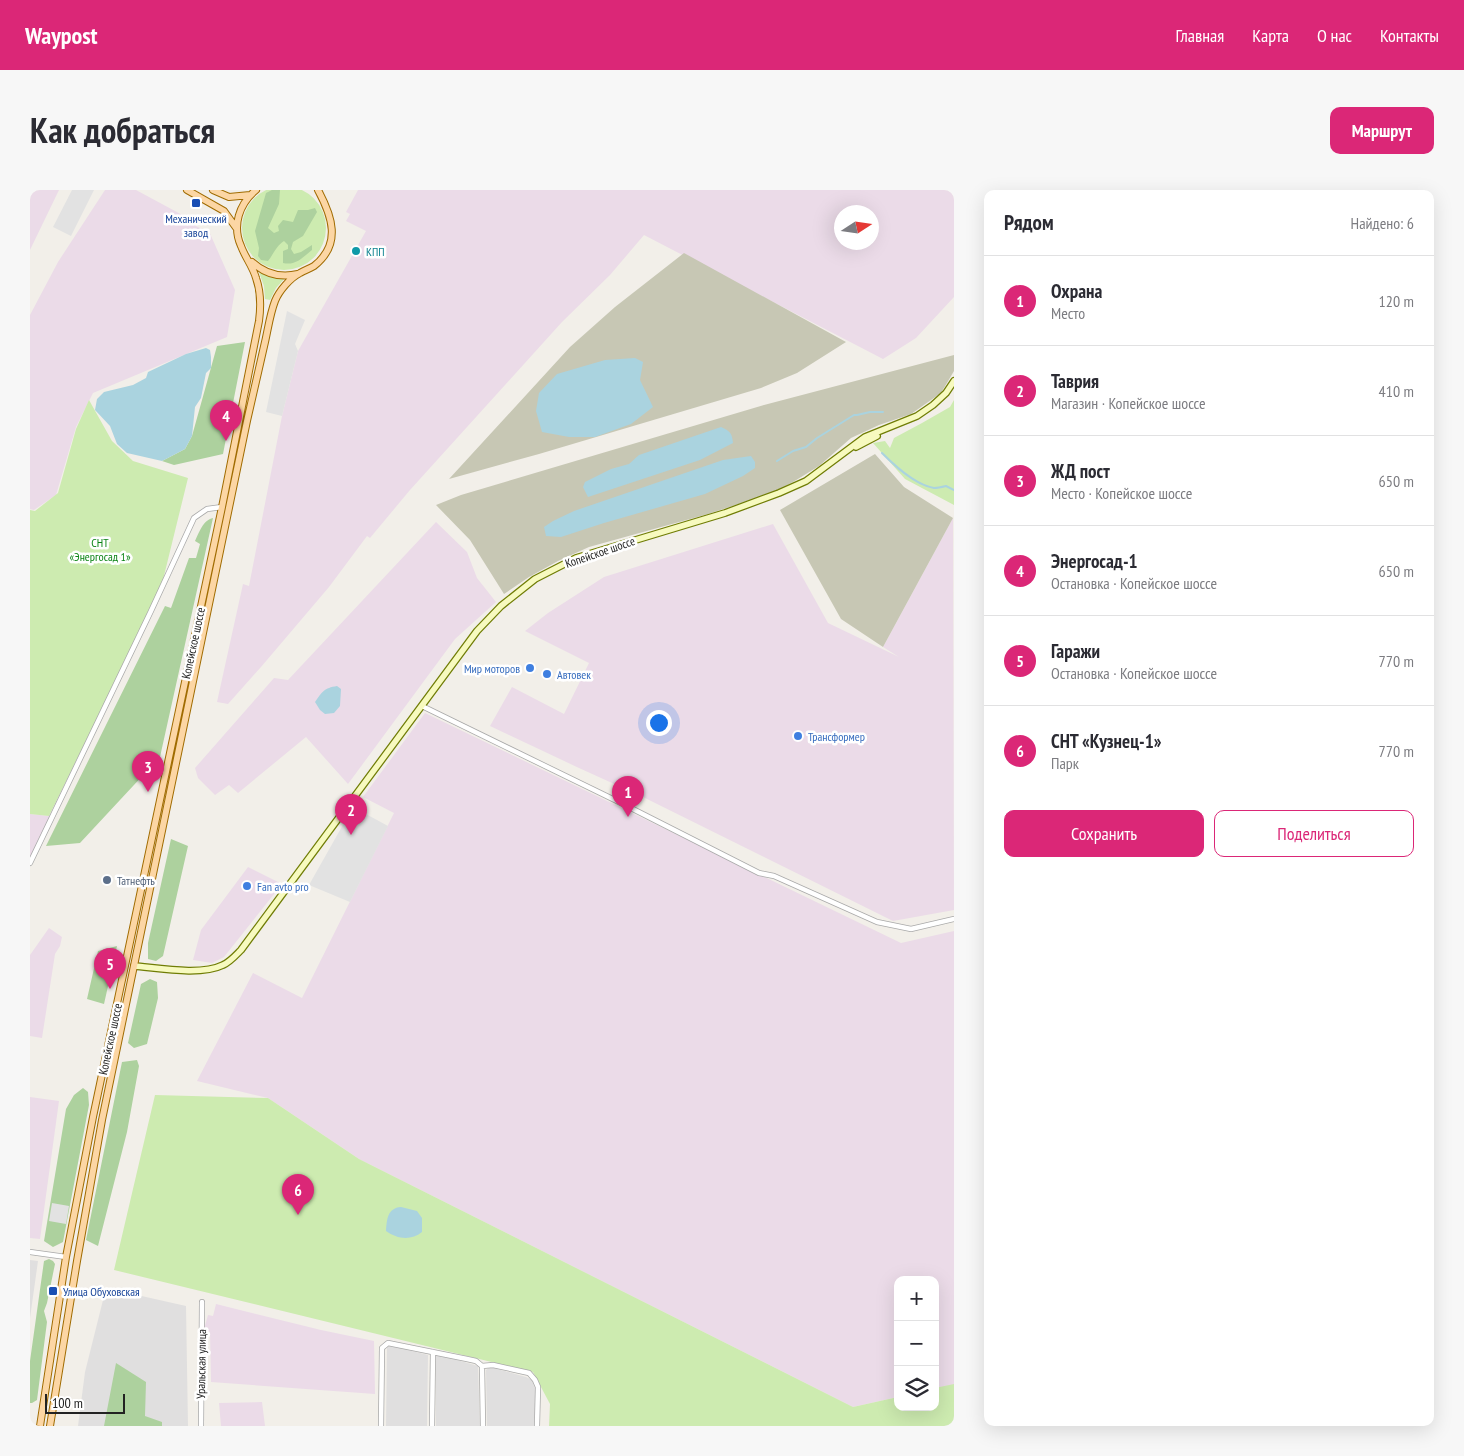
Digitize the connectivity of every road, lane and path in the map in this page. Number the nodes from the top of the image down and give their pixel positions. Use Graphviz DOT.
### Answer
graph roads {
  1 [pos="188,190"];
  2 [pos="213,190"];
  3 [pos="256,190"];
  4 [pos="313,190"];
  5 [pos="318,190"];
  6 [pos="250,195"];
  7 [pos="326,204"];
  8 [pos="237,228"];
  9 [pos="247,258"];
  10 [pos="298,274"];
  11 [pos="954,380"];
  12 [pos="222,507"];
  13 [pos="422,706"];
  14 [pos="30,863"];
  15 [pos="954,918"];
  16 [pos="125,964"];
  17 [pos="134,966"];
  18 [pos="30,1252"];
  19 [pos="66,1257"];
  20 [pos="77,1261"];
  21 [pos="202,1302"];
  22 [pos="433,1352"];
  23 [pos="482,1366"];
  24 [pos="40,1426"];
  25 [pos="50,1426"];
  26 [pos="201,1426"];
  27 [pos="381,1426"];
  28 [pos="432,1426"];
  29 [pos="483,1426"];
  30 [pos="537,1426"];
  1 -- 8 [label="main road"];
  2 -- 6 [label="main road"];
  3 -- 6 [label="main road"];
  4 -- 7 [label="main road"];
  5 -- 7 [label="main road, Копейское шоссе"];
  6 -- 8 [label="main road"];
  7 -- 10 [label="main road, Копейское шоссе"];
  8 -- 9 [label="main road, Копейское шоссе"];
  9 -- 10 [label="main road"];
  9 -- 12 [label="main road, Копейское шоссе"];
  10 -- 17 [label="main road, Копейское шоссе"];
  11 -- 13 [label="street, Копейское шоссе"];
  12 -- 14 [label="street"];
  12 -- 16 [label="main road, Копейское шоссе"];
  13 -- 15 [label="street"];
  13 -- 17 [label="street, Копейское шоссе"];
  16 -- 17 [label="main road"];
  16 -- 19 [label="main road, Копейское шоссе"];
  17 -- 20 [label="main road, Копейское шоссе"];
  18 -- 19 [label="street"];
  19 -- 20 [label="main road"];
  19 -- 24 [label="main road, Копейское шоссе"];
  20 -- 25 [label="main road, Копейское шоссе"];
  21 -- 26 [label="street, Уральская улица"];
  22 -- 23 [label="street"];
  22 -- 27 [label="street"];
  22 -- 28 [label="street"];
  23 -- 29 [label="street"];
  23 -- 30 [label="street"];
}
